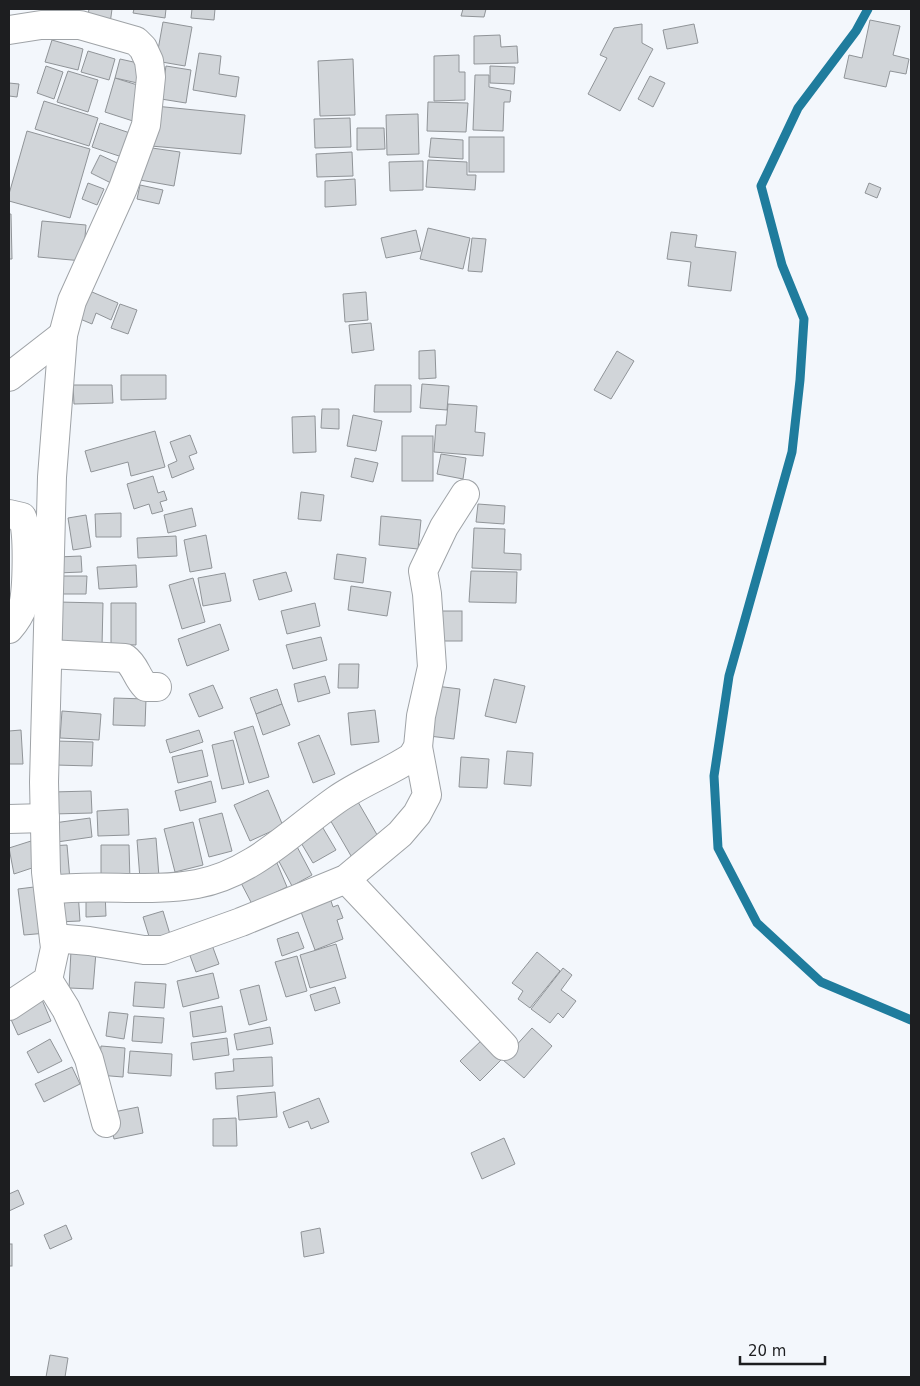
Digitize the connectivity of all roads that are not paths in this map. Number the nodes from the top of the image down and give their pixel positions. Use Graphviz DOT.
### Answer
graph roads {
  1 [pos="9,30"];
  2 [pos="63,335"];
  3 [pos="9,376"];
  4 [pos="465,494"];
  5 [pos="9,514"];
  6 [pos="9,629"];
  7 [pos="48,654"];
  8 [pos="157,687"];
  9 [pos="418,747"];
  10 [pos="45,818"];
  11 [pos="9,819"];
  12 [pos="346,879"];
  13 [pos="48,890"];
  14 [pos="54,938"];
  15 [pos="48,980"];
  16 [pos="9,1006"];
  17 [pos="504,1046"];
  18 [pos="106,1123"];
  1 -- 2 [label="street"];
  2 -- 3 [label="street"];
  2 -- 7 [label="street"];
  4 -- 9 [label="street"];
  5 -- 6 [label="street"];
  7 -- 8 [label="street"];
  7 -- 10 [label="street"];
  9 -- 12 [label="street"];
  9 -- 13 [label="street"];
  10 -- 11 [label="street"];
  10 -- 13 [label="street"];
  12 -- 14 [label="street"];
  12 -- 17 [label="street"];
  13 -- 14 [label="street"];
  14 -- 15 [label="street"];
  15 -- 16 [label="street"];
  15 -- 18 [label="street"];
}
